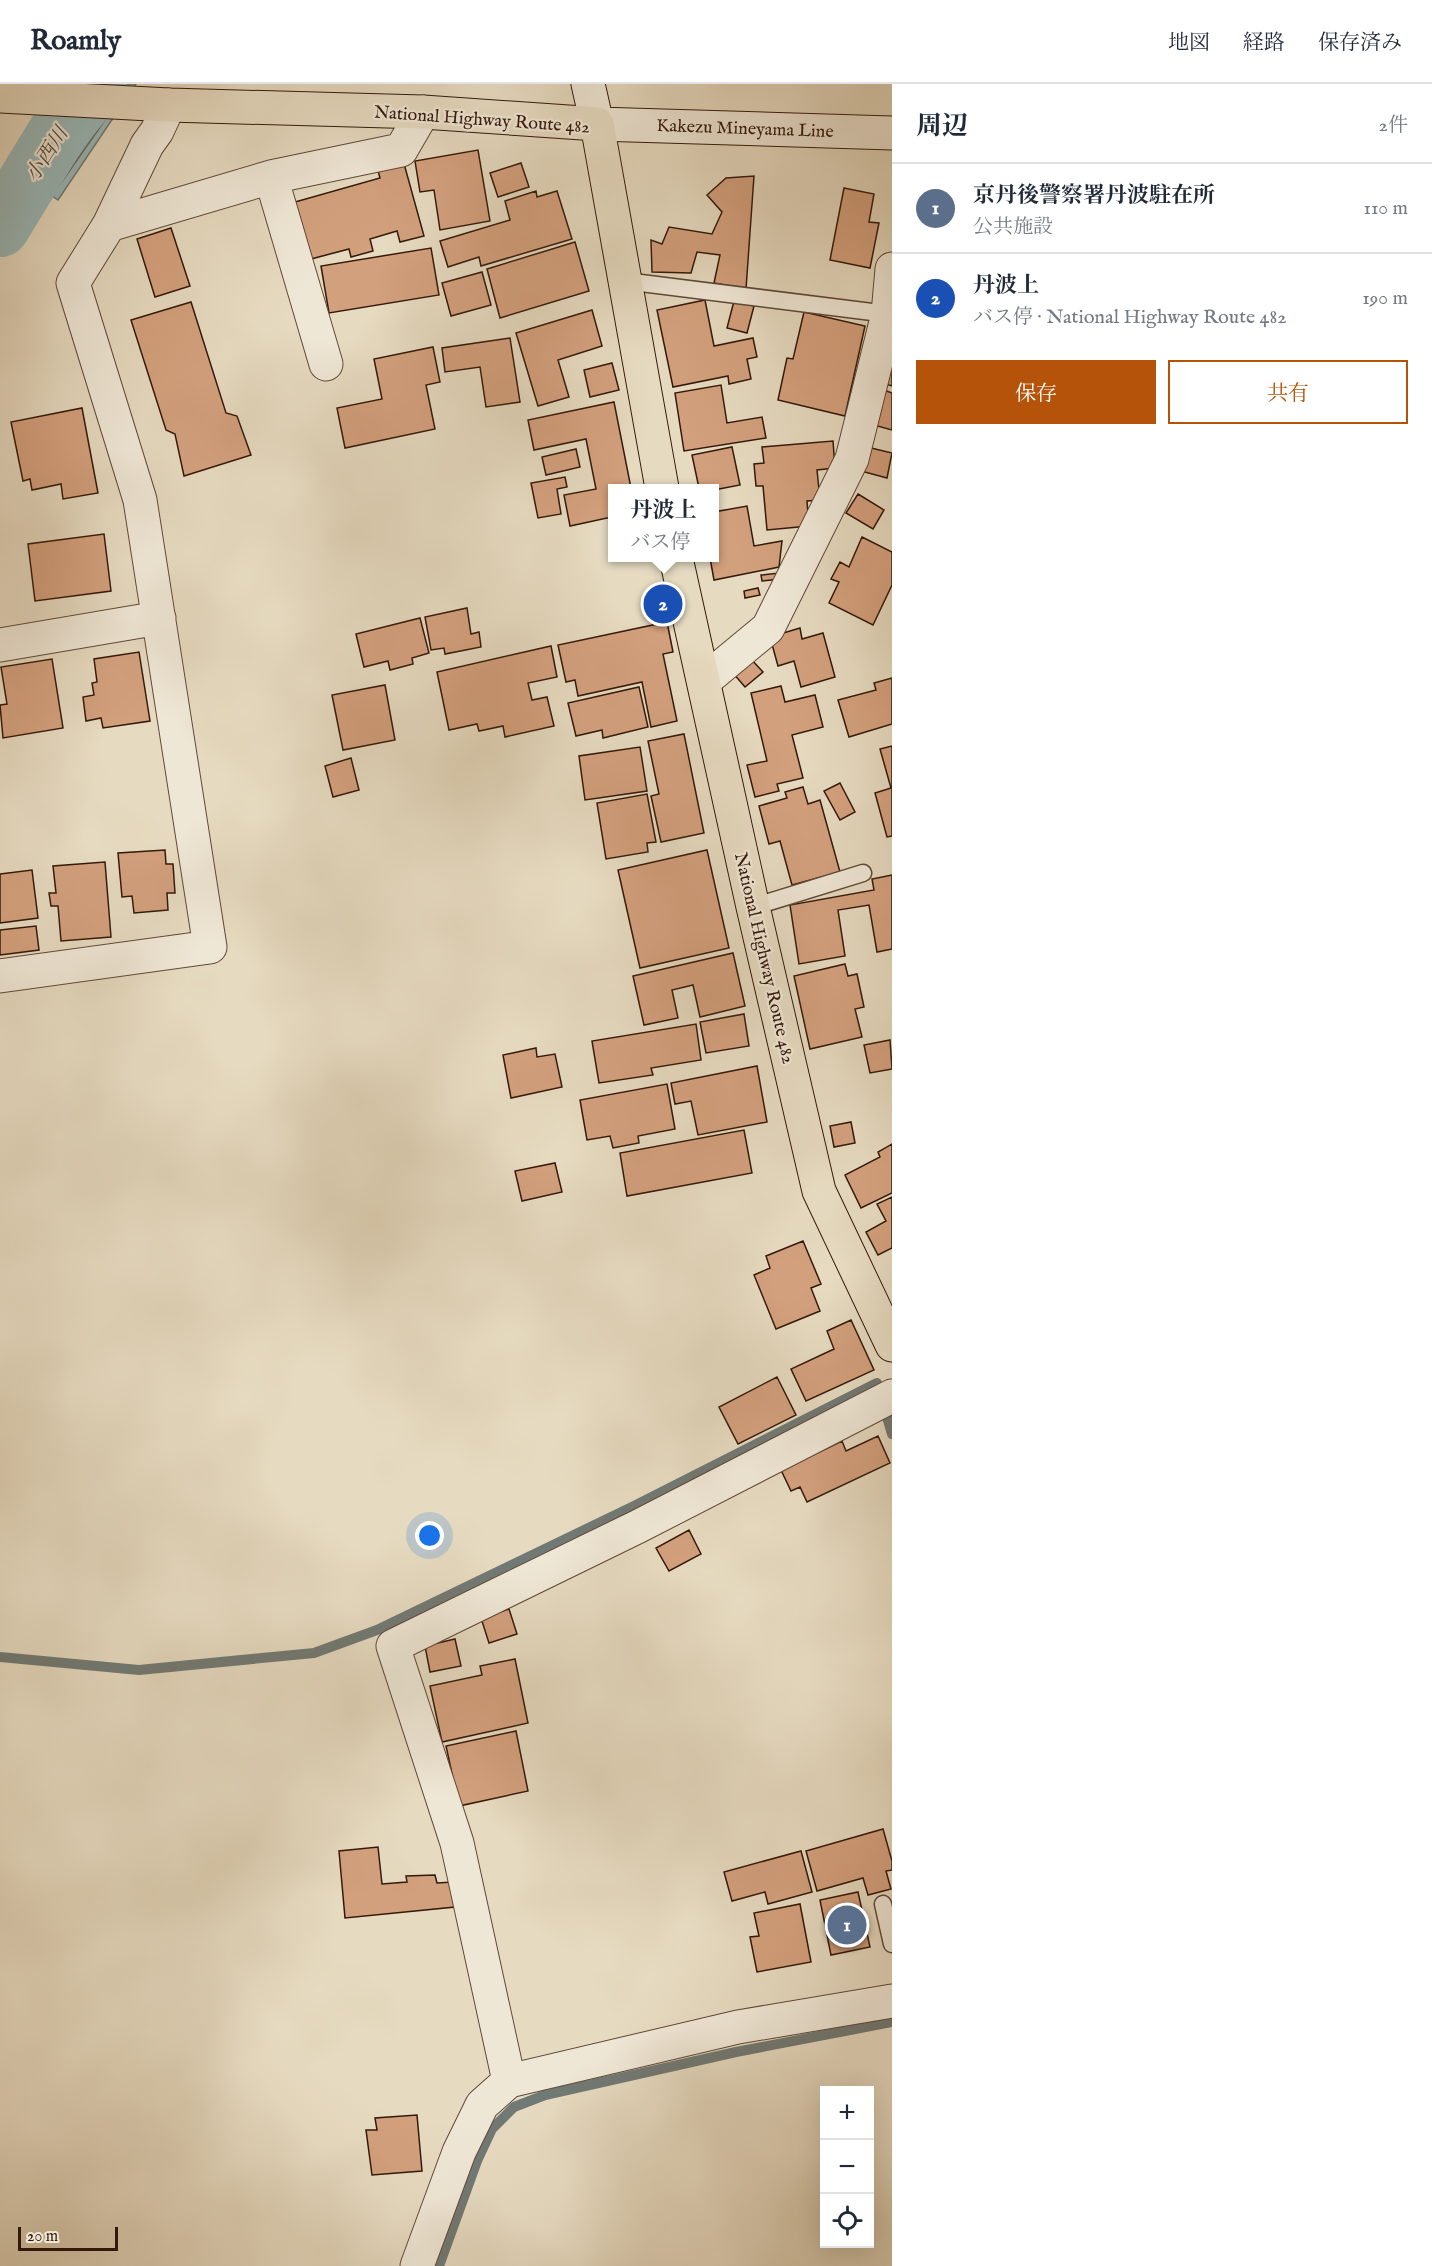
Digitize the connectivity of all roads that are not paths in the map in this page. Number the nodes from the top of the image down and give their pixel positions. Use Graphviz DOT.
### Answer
graph roads {
  1 [pos="588,84"];
  2 [pos="0,96"];
  3 [pos="156,104"];
  4 [pos="423,112"];
  5 [pos="597,124"];
  6 [pos="892,133"];
  7 [pos="271,177"];
  8 [pos="109,225"];
  9 [pos="892,269"];
  10 [pos="625,280"];
  11 [pos="888,314"];
  12 [pos="327,364"];
  13 [pos="661,484"];
  14 [pos="677,562"];
  15 [pos="159,618"];
  16 [pos="0,645"];
  17 [pos="704,681"];
  18 [pos="863,873"];
  19 [pos="753,907"];
  20 [pos="0,976"];
  21 [pos="892,1345"];
  22 [pos="892,1396"];
  23 [pos="883,1904"];
  24 [pos="892,1944"];
  25 [pos="892,2001"];
  26 [pos="509,2081"];
  27 [pos="417,2266"];
  1 -- 5 [label="street"];
  2 -- 3 [label="highway, National Highway Route 482"];
  3 -- 4 [label="highway, National Highway Route 482"];
  3 -- 8 [label="street"];
  4 -- 5 [label="highway, National Highway Route 482"];
  4 -- 7 [label="street"];
  5 -- 6 [label="street, Kakezu Mineyama Line"];
  5 -- 10 [label="highway, National Highway Route 482"];
  7 -- 8 [label="street"];
  7 -- 12 [label="street"];
  8 -- 15 [label="street"];
  9 -- 11 [label="street"];
  10 -- 11 [label="lane"];
  10 -- 13 [label="highway, National Highway Route 482"];
  11 -- 17 [label="street"];
  14 -- 17 [label="highway, National Highway Route 482"];
  15 -- 16 [label="street"];
  15 -- 20 [label="street"];
  17 -- 19 [label="highway, National Highway Route 482"];
  18 -- 19 [label="lane"];
  19 -- 21 [label="highway, National Highway Route 482"];
  22 -- 26 [label="street"];
  23 -- 24 [label="lane"];
  25 -- 26 [label="street"];
  26 -- 27 [label="street"];
}
